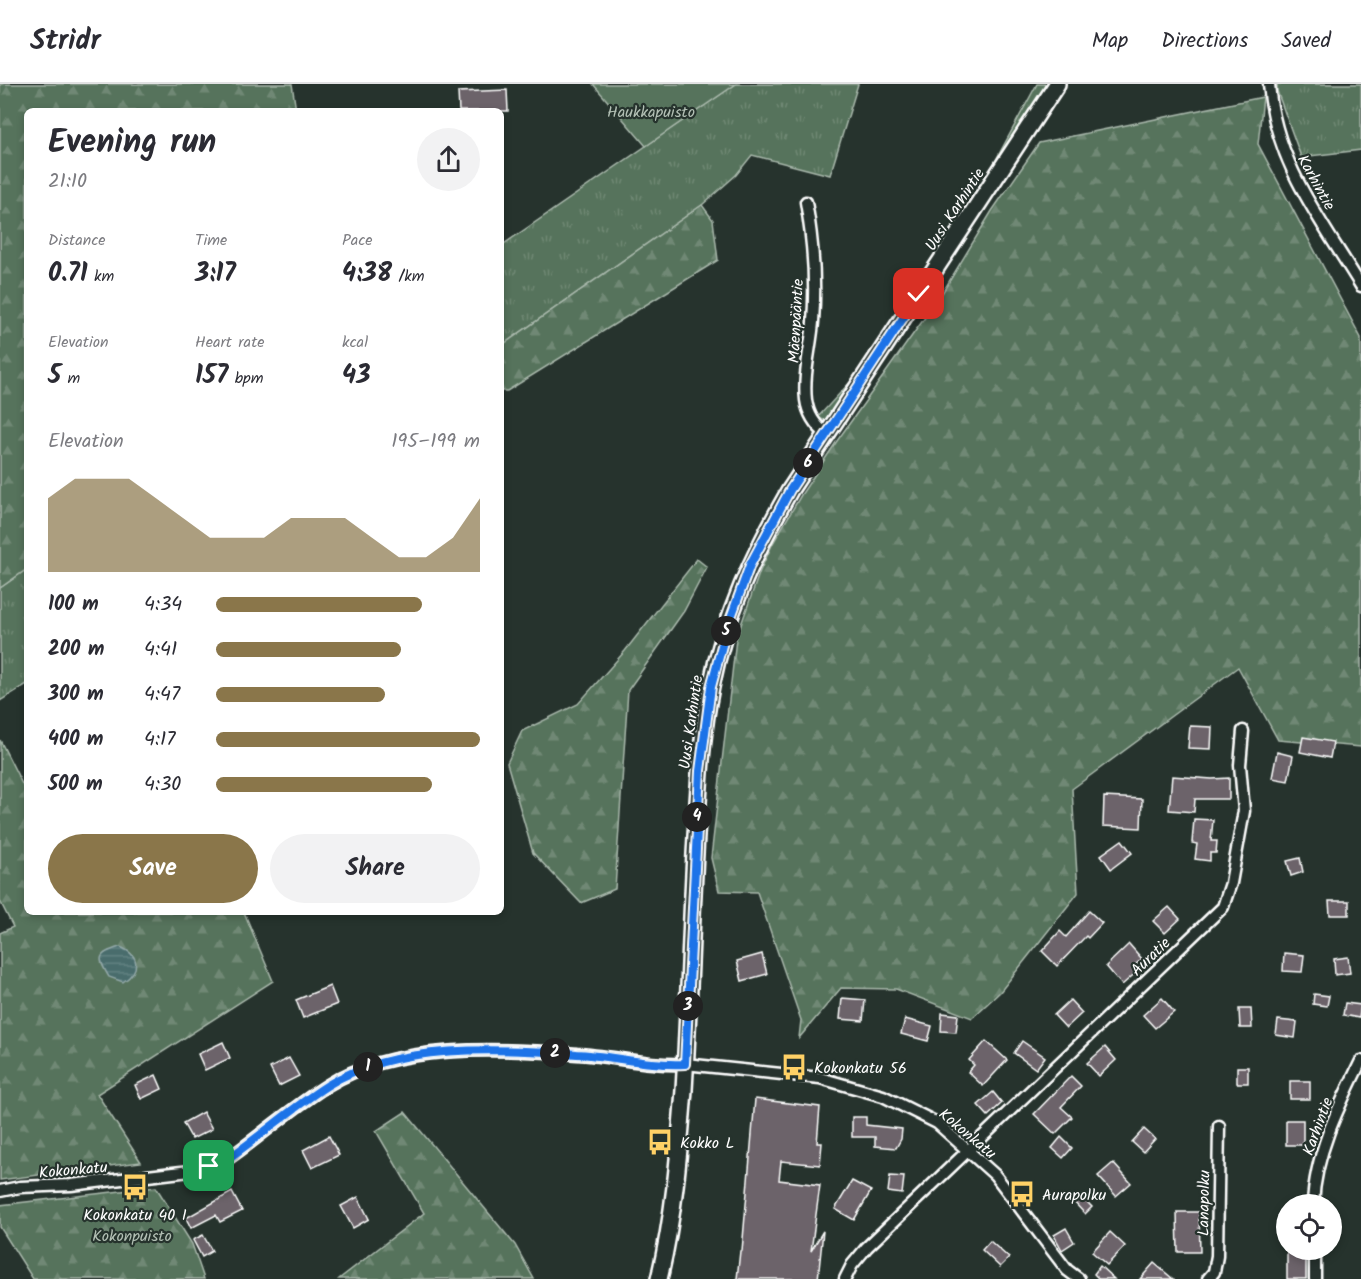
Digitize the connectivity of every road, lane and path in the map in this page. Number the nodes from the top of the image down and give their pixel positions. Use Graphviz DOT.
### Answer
graph roads {
  1 [pos="1057,84"];
  2 [pos="1269,84"];
  3 [pos="806,202"];
  4 [pos="1361,286"];
  5 [pos="827,435"];
  6 [pos="1243,731"];
  7 [pos="1361,1061"];
  8 [pos="685,1064"];
  9 [pos="1219,1125"];
  10 [pos="968,1150"];
  11 [pos="0,1191"];
  12 [pos="1314,1194"];
  13 [pos="1315,1260"];
  14 [pos="658,1279"];
  15 [pos="845,1279"];
  16 [pos="1079,1279"];
  17 [pos="1208,1279"];
  18 [pos="1315,1279"];
  1 -- 5 [label="street, Uusi Karhintie"];
  2 -- 4 [label="street, Karhintie"];
  3 -- 5 [label="street, Mäenpääntie"];
  5 -- 8 [label="street, Uusi Karhintie"];
  6 -- 10 [label="street, Auratie"];
  7 -- 12 [label="street, Karhintie"];
  8 -- 10 [label="street, Kokonkatu"];
  8 -- 11 [label="street, Kokonkatu"];
  8 -- 14 [label="street, Uusi Karhintie"];
  9 -- 17 [label="street, Lanapolku"];
  10 -- 15 [label="street"];
  10 -- 16 [label="street, Kokonkatu"];
  13 -- 18 [label="street"];
}
